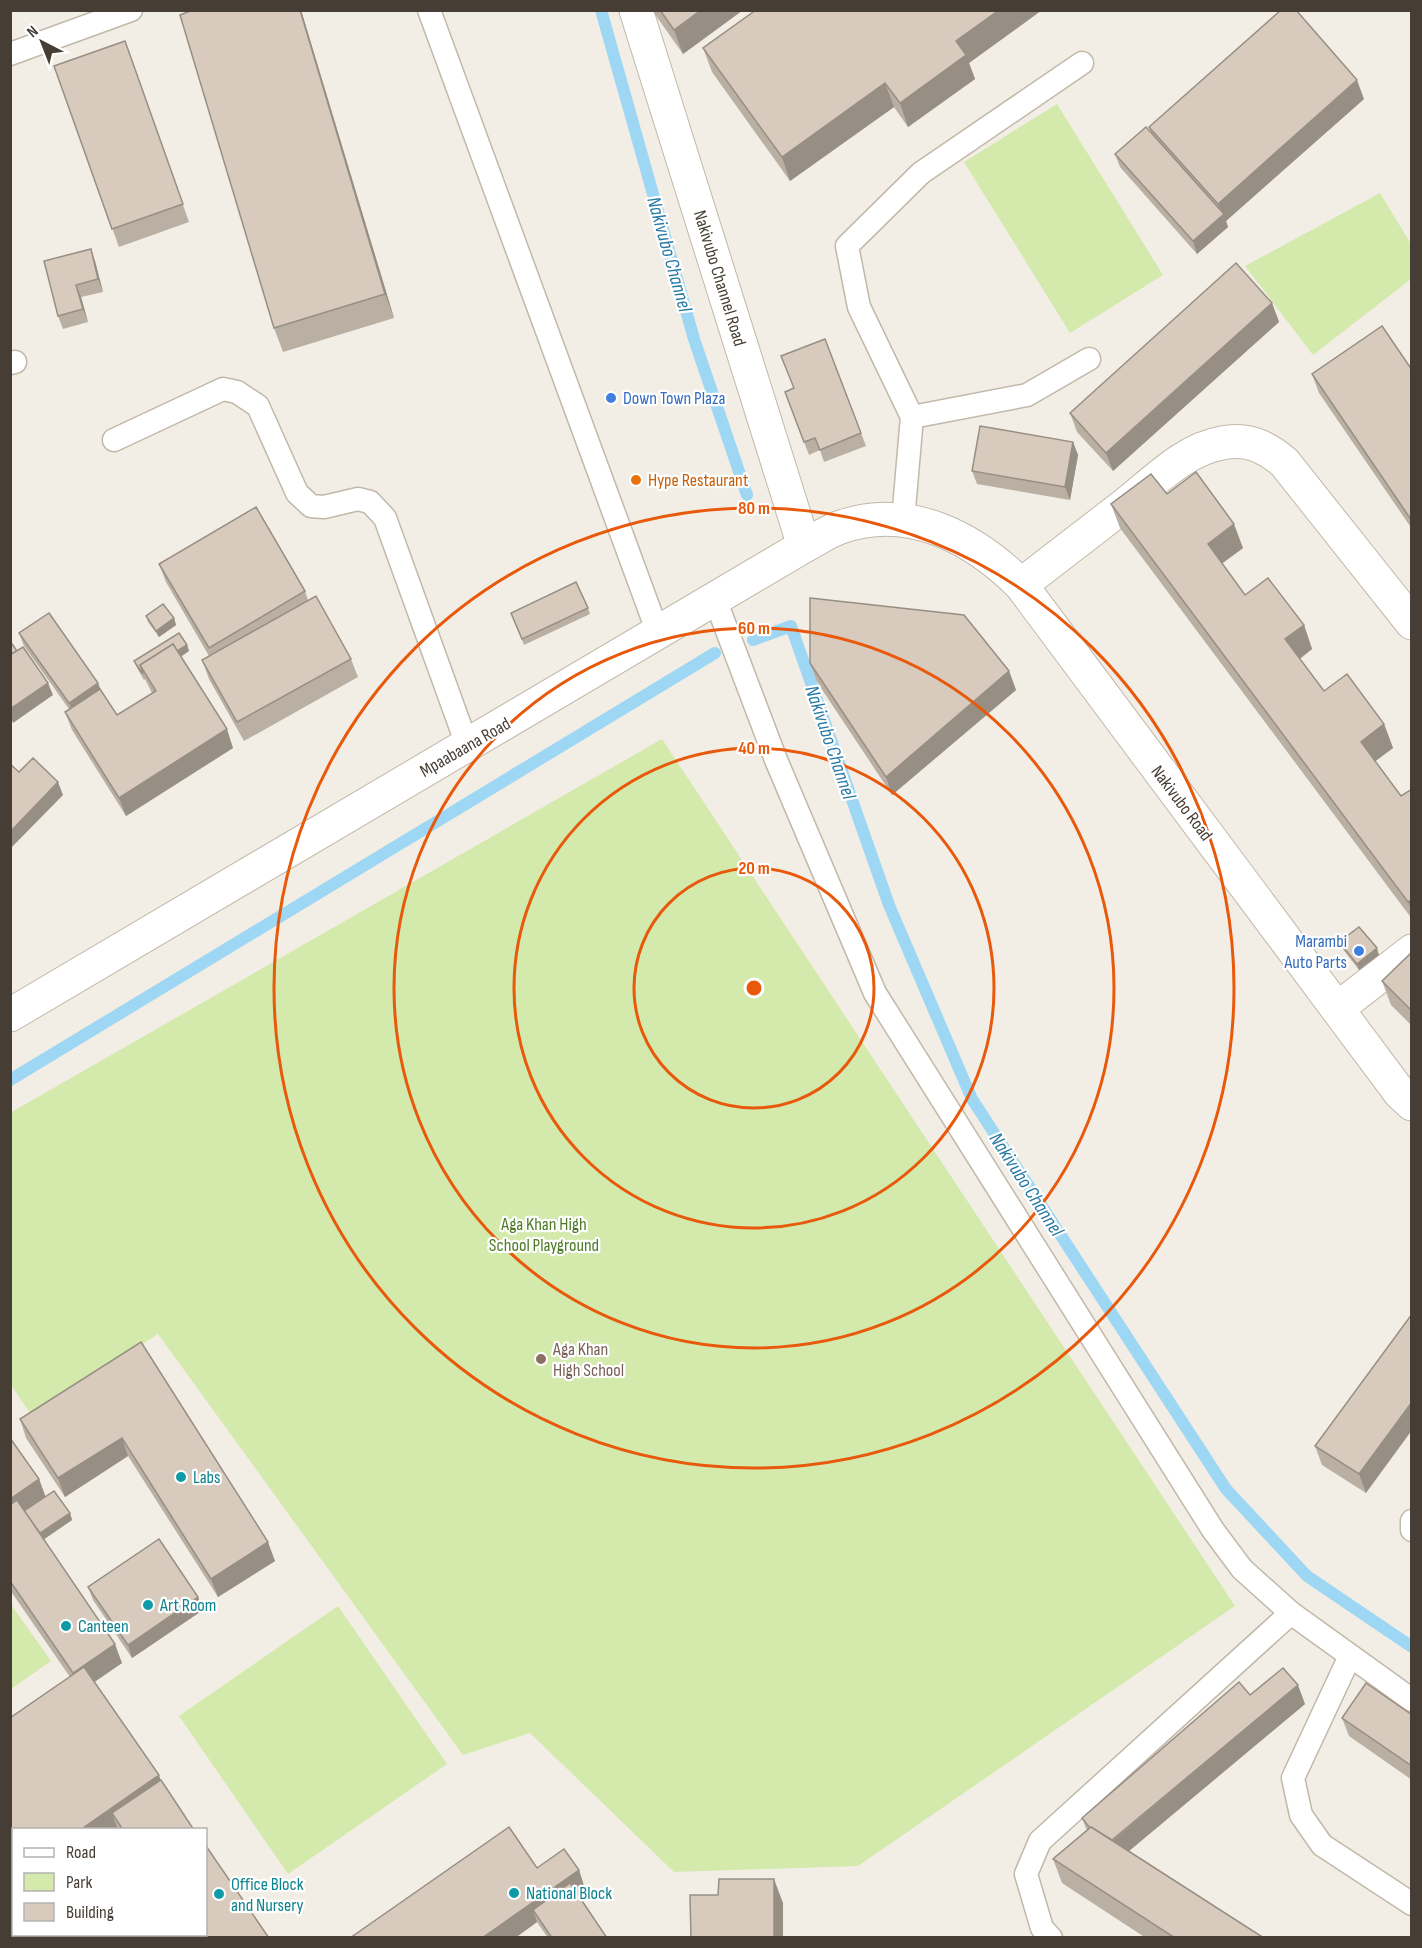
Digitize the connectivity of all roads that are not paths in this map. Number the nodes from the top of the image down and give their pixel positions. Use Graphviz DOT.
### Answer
graph roads {
  1 [pos="131,10"];
  2 [pos="429,10"];
  3 [pos="636,10"];
  4 [pos="10,54"];
  5 [pos="1082,63"];
  6 [pos="1089,359"];
  7 [pos="912,417"];
  8 [pos="114,440"];
  9 [pos="918,522"];
  10 [pos="804,546"];
  11 [pos="1021,585"];
  12 [pos="715,599"];
  13 [pos="1412,623"];
  14 [pos="658,633"];
  15 [pos="467,746"];
  16 [pos="1412,951"];
  17 [pos="1338,1008"];
  18 [pos="10,1015"];
  19 [pos="1412,1104"];
  20 [pos="1412,1521"];
  21 [pos="1412,1530"];
  22 [pos="1291,1613"];
  23 [pos="1350,1656"];
  24 [pos="1412,1700"];
  25 [pos="1412,1904"];
  26 [pos="1051,1938"];
  1 -- 4 [label="lane"];
  2 -- 14 [label="lane"];
  3 -- 10 [label="street, Nakivubo Channel Road"];
  5 -- 7 [label="lane"];
  6 -- 7 [label="lane"];
  7 -- 9 [label="lane"];
  8 -- 15 [label="lane"];
  9 -- 10 [label="street, Mpaabaana Road"];
  9 -- 11 [label="street, Nakivubo Road"];
  10 -- 12 [label="street, Mpaabaana Road"];
  11 -- 13 [label="street"];
  11 -- 17 [label="street, Nakivubo Road"];
  12 -- 14 [label="street, Mpaabaana Road"];
  12 -- 22 [label="lane"];
  14 -- 15 [label="street, Mpaabaana Road"];
  15 -- 18 [label="street, Mpaabaana Road"];
  16 -- 17 [label="street"];
  17 -- 19 [label="street, Nakivubo Road"];
  20 -- 21 [label="lane"];
  22 -- 23 [label="lane"];
  22 -- 26 [label="lane"];
  23 -- 24 [label="lane"];
  23 -- 25 [label="lane"];
}
